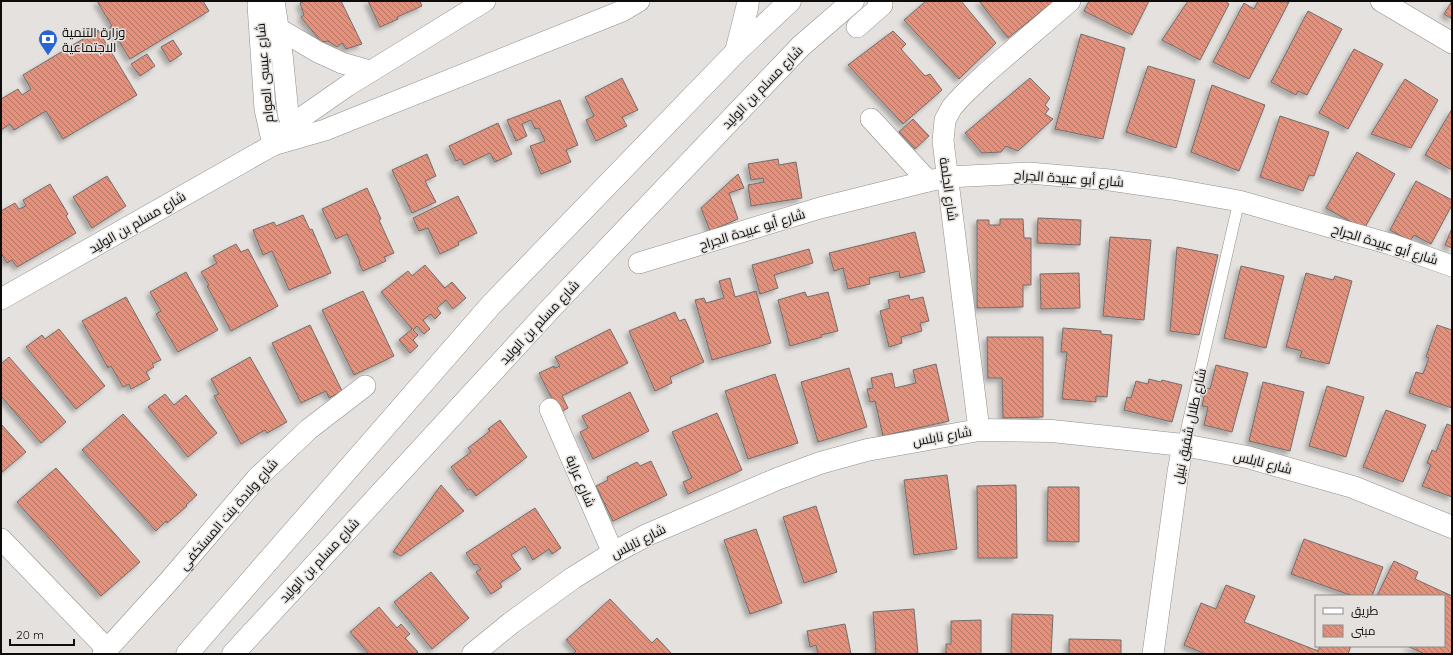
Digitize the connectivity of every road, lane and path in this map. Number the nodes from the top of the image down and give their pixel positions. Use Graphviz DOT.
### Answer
graph roads {
  1 [pos="259,1"];
  2 [pos="274,1"];
  3 [pos="485,1"];
  4 [pos="639,1"];
  5 [pos="790,1"];
  6 [pos="853,1"];
  7 [pos="878,1"];
  8 [pos="1070,1"];
  9 [pos="1381,1"];
  10 [pos="750,3"];
  11 [pos="857,27"];
  12 [pos="279,29"];
  13 [pos="1452,43"];
  14 [pos="736,52"];
  15 [pos="370,72"];
  16 [pos="871,119"];
  17 [pos="294,132"];
  18 [pos="273,145"];
  19 [pos="948,177"];
  20 [pos="928,181"];
  21 [pos="1240,201"];
  22 [pos="639,263"];
  23 [pos="1452,266"];
  24 [pos="1,299"];
  25 [pos="365,386"];
  26 [pos="550,408"];
  27 [pos="979,430"];
  28 [pos="1183,445"];
  29 [pos="1452,527"];
  30 [pos="1,538"];
  31 [pos="613,553"];
  32 [pos="105,652"];
  33 [pos="234,653"];
  34 [pos="187,654"];
  35 [pos="473,654"];
  36 [pos="1153,654"];
  1 -- 18 [label="street, شارع عيسى العوام"];
  2 -- 12 [label="street, شارع عيسى العوام"];
  3 -- 15 [label="street, شارع مسلم بن الوليد"];
  4 -- 17 [label="street"];
  5 -- 14 [label="main road"];
  6 -- 33 [label="main road, شارع مسلم بن الوليد"];
  7 -- 11 [label="street"];
  8 -- 19 [label="street, شارع الجلمة"];
  9 -- 13 [label="street"];
  10 -- 14 [label="main road"];
  12 -- 15 [label="street"];
  12 -- 17 [label="street, شارع عيسى العوام"];
  14 -- 34 [label="main road"];
  15 -- 17 [label="street, شارع مسلم بن الوليد"];
  16 -- 20 [label="street"];
  17 -- 18 [label="street, شارع مسلم بن الوليد"];
  18 -- 24 [label="street, شارع مسلم بن الوليد"];
  19 -- 20 [label="street, شارع أبو عبيدة الجراح"];
  19 -- 21 [label="street, شارع أبو عبيدة الجراح"];
  19 -- 27 [label="street, شارع الجلمة"];
  20 -- 22 [label="street, شارع أبو عبيدة الجراح"];
  21 -- 23 [label="street, شارع أبو عبيدة الجراح"];
  21 -- 28 [label="lane, شارع طلال شفيق نبيل"];
  25 -- 32 [label="street, شارع ولادة بنت المستكفي"];
  26 -- 31 [label="street, شارع عرابة"];
  27 -- 28 [label="main road, شارع نابلس"];
  27 -- 31 [label="main road, شارع نابلس"];
  28 -- 29 [label="main road, شارع نابلس"];
  28 -- 36 [label="street, شارع طلال شفيق نبيل"];
  30 -- 32 [label="street"];
  31 -- 35 [label="main road, شارع نابلس"];
}
